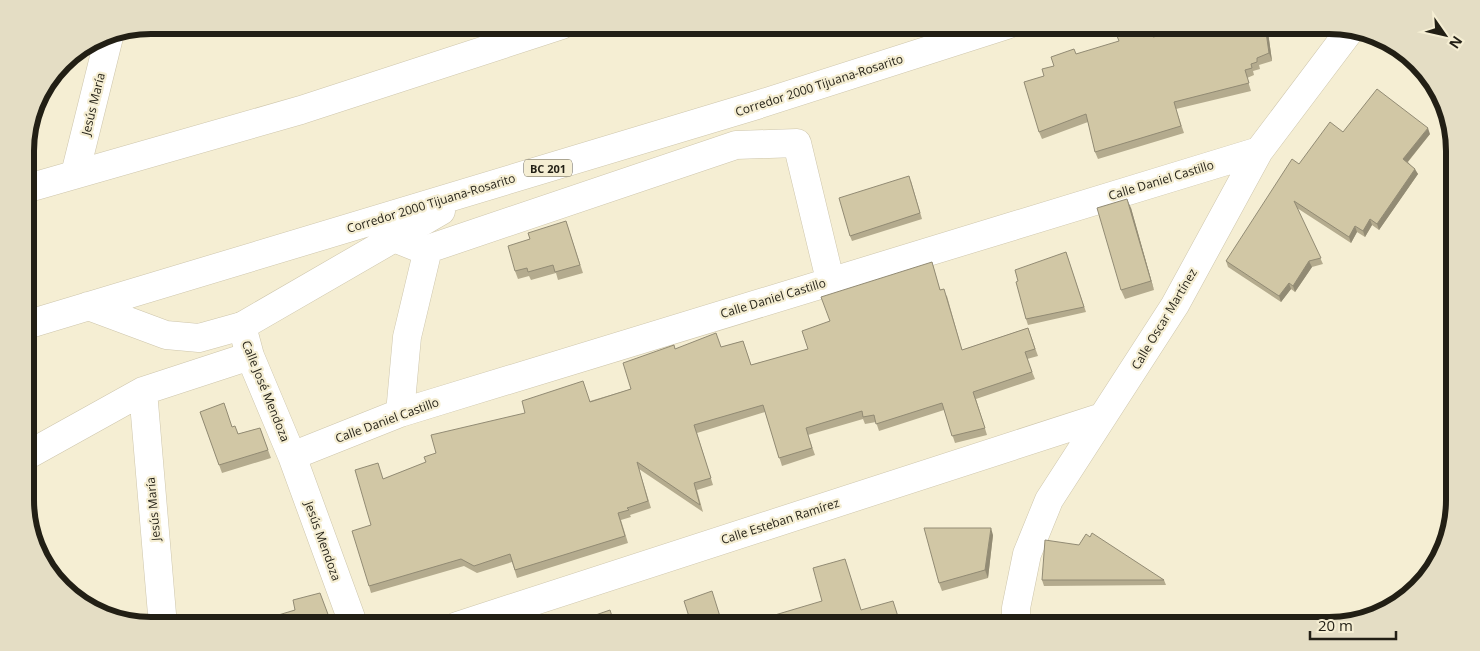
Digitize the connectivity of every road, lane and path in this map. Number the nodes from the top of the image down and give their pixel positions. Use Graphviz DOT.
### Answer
graph roads {
  1 [pos="534,34"];
  2 [pos="980,34"];
  3 [pos="1347,35"];
  4 [pos="108,42"];
  5 [pos="1259,151"];
  6 [pos="75,174"];
  7 [pos="34,186"];
  8 [pos="481,188"];
  9 [pos="394,238"];
  10 [pos="428,249"];
  11 [pos="830,280"];
  12 [pos="88,306"];
  13 [pos="34,323"];
  14 [pos="242,326"];
  15 [pos="250,356"];
  16 [pos="143,391"];
  17 [pos="400,413"];
  18 [pos="1102,417"];
  19 [pos="34,452"];
  20 [pos="292,456"];
  21 [pos="162,617"];
  22 [pos="351,617"];
  23 [pos="485,617"];
  24 [pos="1016,617"];
  1 -- 6 [label="main road"];
  2 -- 8 [label="main road, Corredor 2000 Tijuana-Rosarito / BC 201"];
  3 -- 5 [label="main road, Calle Oscar Martínez"];
  4 -- 6 [label="main road, Jesús María"];
  5 -- 11 [label="main road, Calle Daniel Castillo"];
  5 -- 18 [label="main road, Calle Oscar Martínez"];
  6 -- 7 [label="main road"];
  8 -- 9 [label="main road"];
  8 -- 12 [label="main road, Corredor 2000 Tijuana-Rosarito / BC 201"];
  9 -- 10 [label="main road"];
  9 -- 14 [label="main road"];
  10 -- 11 [label="main road"];
  10 -- 17 [label="main road"];
  11 -- 17 [label="main road, Calle Daniel Castillo"];
  12 -- 13 [label="main road, Corredor 2000 Tijuana-Rosarito / BC 201"];
  12 -- 14 [label="main road"];
  14 -- 15 [label="main road, Calle José Mendoza"];
  15 -- 16 [label="main road"];
  15 -- 20 [label="main road, Calle José Mendoza"];
  16 -- 19 [label="main road"];
  16 -- 21 [label="main road, Jesús María"];
  17 -- 20 [label="main road, Calle Daniel Castillo"];
  18 -- 23 [label="main road, Calle Esteban Ramírez"];
  18 -- 24 [label="main road, Calle Oscar Martínez"];
  20 -- 22 [label="main road, Jesús Mendoza"];
}
